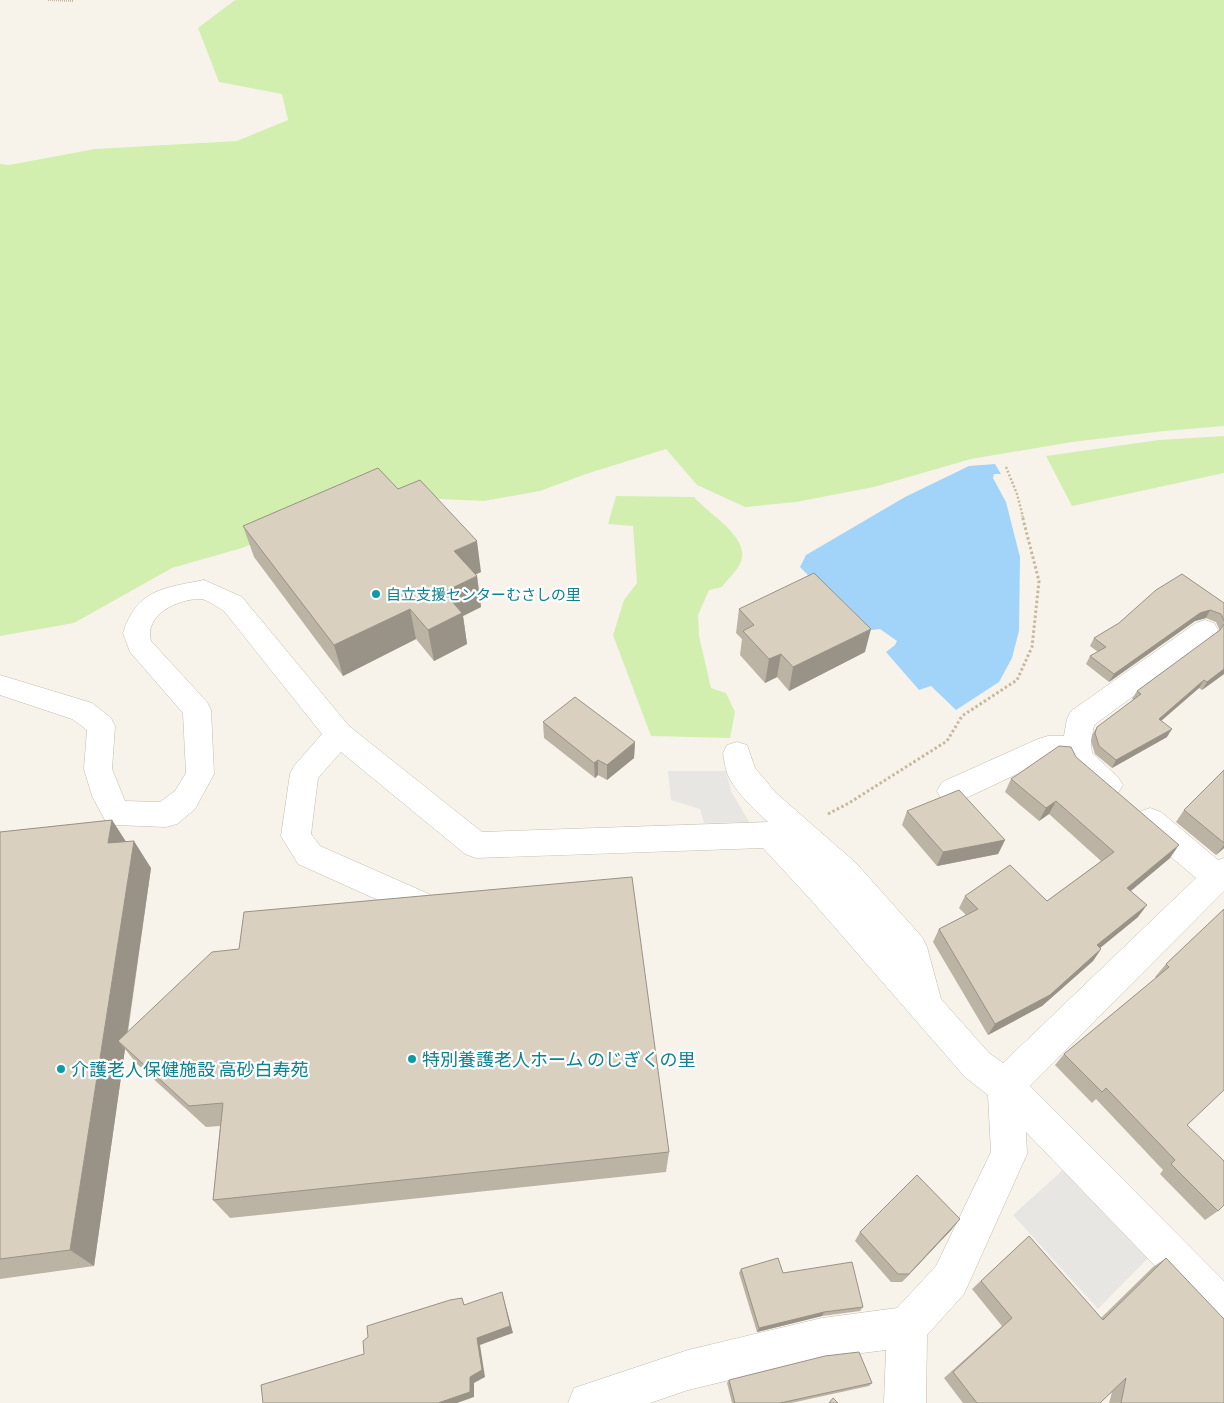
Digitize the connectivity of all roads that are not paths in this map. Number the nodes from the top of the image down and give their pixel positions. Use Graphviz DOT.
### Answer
graph roads {
  1 [pos="1205,630"];
  2 [pos="0,685"];
  3 [pos="339,734"];
  4 [pos="1077,748"];
  5 [pos="737,753"];
  6 [pos="952,790"];
  7 [pos="1222,875"];
  8 [pos="418,904"];
  9 [pos="926,1007"];
  10 [pos="1005,1086"];
  11 [pos="1224,1309"];
  12 [pos="907,1327"];
  13 [pos="590,1403"];
  14 [pos="905,1403"];
  1 -- 4 [label="street"];
  2 -- 3 [label="street"];
  3 -- 8 [label="street"];
  3 -- 9 [label="street"];
  4 -- 6 [label="street"];
  4 -- 7 [label="street"];
  5 -- 9 [label="street"];
  7 -- 10 [label="street"];
  9 -- 10 [label="street"];
  10 -- 11 [label="street"];
  10 -- 12 [label="street"];
  12 -- 13 [label="street"];
  12 -- 14 [label="street"];
}
